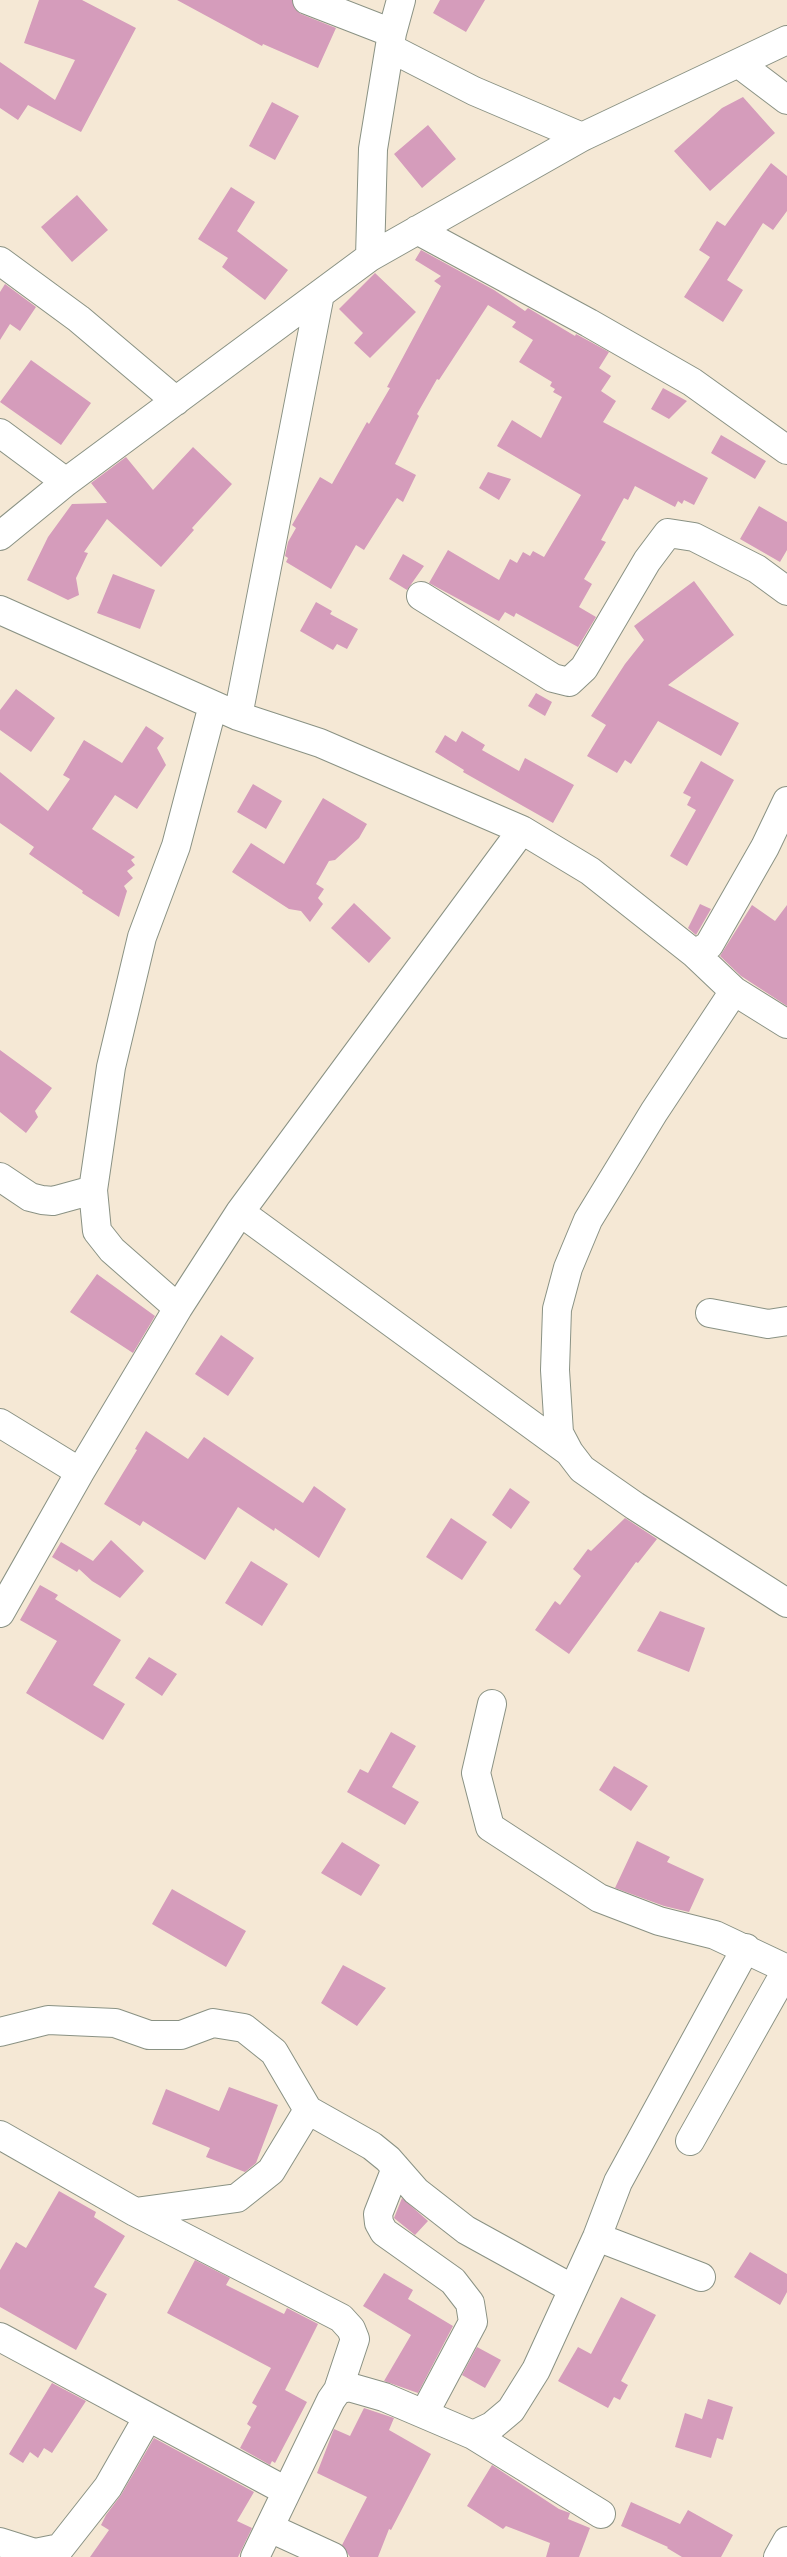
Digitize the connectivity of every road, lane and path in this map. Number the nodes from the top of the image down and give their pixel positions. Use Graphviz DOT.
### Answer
graph roads {
  1 [pos="307,0"];
  2 [pos="401,0"];
  3 [pos="391,40"];
  4 [pos="787,40"];
  5 [pos="738,63"];
  6 [pos="787,100"];
  7 [pos="582,137"];
  8 [pos="417,230"];
  9 [pos="370,257"];
  10 [pos="0,261"];
  11 [pos="320,294"];
  12 [pos="176,401"];
  13 [pos="0,433"];
  14 [pos="787,450"];
  15 [pos="66,482"];
  16 [pos="0,536"];
  17 [pos="787,591"];
  18 [pos="421,596"];
  19 [pos="0,610"];
  20 [pos="213,704"];
  21 [pos="238,716"];
  22 [pos="787,801"];
  23 [pos="522,830"];
  24 [pos="695,954"];
  25 [pos="734,991"];
  26 [pos="787,1024"];
  27 [pos="0,1177"];
  28 [pos="93,1190"];
  29 [pos="240,1212"];
  30 [pos="178,1308"];
  31 [pos="710,1314"];
  32 [pos="787,1320"];
  33 [pos="0,1423"];
  34 [pos="569,1452"];
  35 [pos="80,1472"];
  36 [pos="787,1603"];
  37 [pos="0,1613"];
  38 [pos="492,1704"];
  39 [pos="746,1948"];
  40 [pos="787,1969"];
  41 [pos="0,2032"];
  42 [pos="308,2110"];
  43 [pos="0,2135"];
  44 [pos="690,2141"];
  45 [pos="396,2168"];
  46 [pos="135,2212"];
  47 [pos="597,2237"];
  48 [pos="701,2277"];
  49 [pos="573,2289"];
  50 [pos="0,2337"];
  51 [pos="338,2390"];
  52 [pos="424,2414"];
  53 [pos="148,2417"];
  54 [pos="473,2435"];
  55 [pos="286,2492"];
  56 [pos="601,2514"];
  57 [pos="270,2528"];
  58 [pos="787,2540"];
  59 [pos="0,2542"];
  60 [pos="255,2557"];
  61 [pos="333,2557"];
  62 [pos="778,2557"];
  1 -- 3 [label="street"];
  2 -- 3 [label="street"];
  3 -- 7 [label="street"];
  3 -- 9 [label="street"];
  4 -- 5 [label="street"];
  5 -- 6 [label="street"];
  5 -- 7 [label="street"];
  7 -- 8 [label="street"];
  8 -- 9 [label="street"];
  8 -- 14 [label="street"];
  9 -- 11 [label="street"];
  10 -- 12 [label="street"];
  11 -- 12 [label="street"];
  11 -- 21 [label="street"];
  12 -- 15 [label="street"];
  13 -- 15 [label="street"];
  15 -- 16 [label="street"];
  17 -- 18 [label="street"];
  19 -- 20 [label="street"];
  20 -- 21 [label="street"];
  20 -- 28 [label="street"];
  21 -- 23 [label="street"];
  22 -- 24 [label="street"];
  23 -- 24 [label="street"];
  23 -- 29 [label="street"];
  24 -- 25 [label="street"];
  25 -- 26 [label="street"];
  25 -- 34 [label="street"];
  27 -- 28 [label="street"];
  28 -- 30 [label="street"];
  29 -- 30 [label="street"];
  29 -- 34 [label="street"];
  30 -- 35 [label="street"];
  31 -- 32 [label="street"];
  33 -- 35 [label="street"];
  34 -- 36 [label="street"];
  35 -- 37 [label="street"];
  38 -- 39 [label="street"];
  39 -- 40 [label="street"];
  39 -- 47 [label="street"];
  40 -- 44 [label="street"];
  41 -- 42 [label="street"];
  42 -- 45 [label="street"];
  42 -- 46 [label="street"];
  43 -- 46 [label="street"];
  45 -- 49 [label="street"];
  45 -- 52 [label="street"];
  46 -- 51 [label="street"];
  47 -- 48 [label="street"];
  47 -- 49 [label="street"];
  49 -- 54 [label="street"];
  50 -- 53 [label="street"];
  51 -- 52 [label="street"];
  51 -- 55 [label="street"];
  52 -- 54 [label="street"];
  53 -- 55 [label="street"];
  53 -- 59 [label="street"];
  54 -- 56 [label="street"];
  55 -- 57 [label="street"];
  57 -- 60 [label="street"];
  57 -- 61 [label="street"];
  58 -- 62 [label="street"];
}
